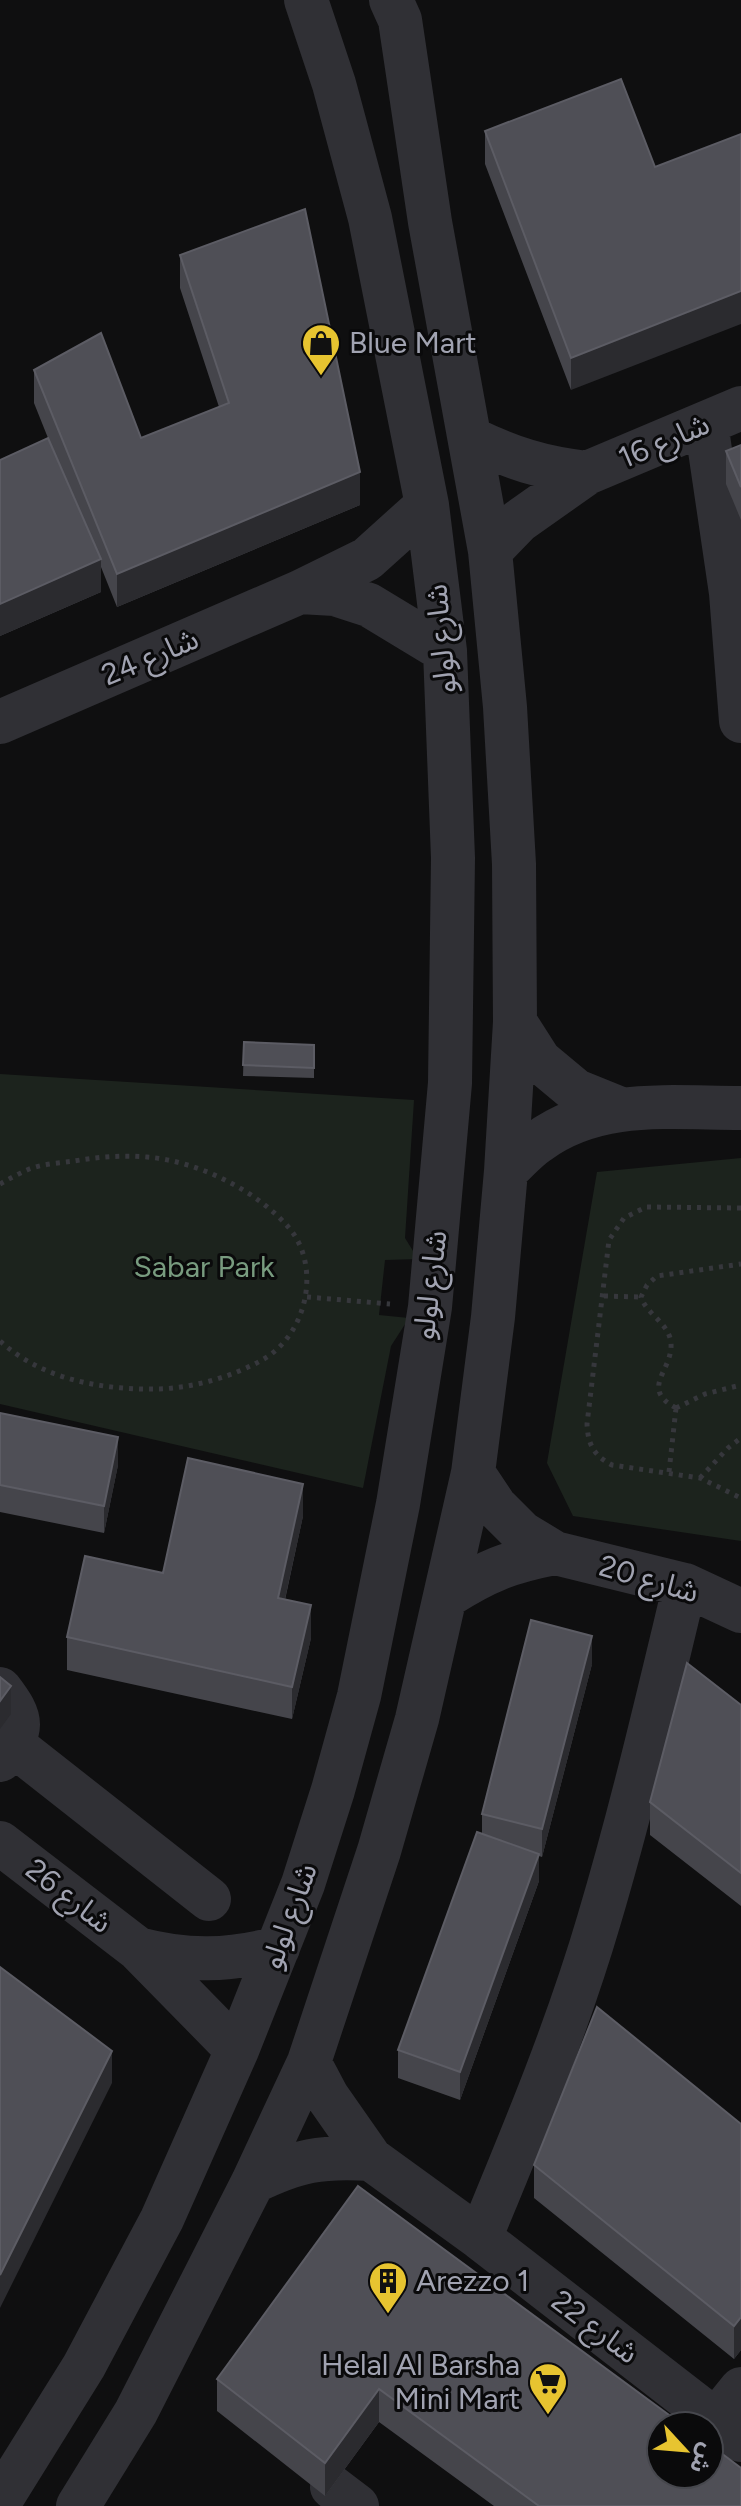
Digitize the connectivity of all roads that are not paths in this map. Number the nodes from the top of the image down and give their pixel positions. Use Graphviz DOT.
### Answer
graph roads {
  1 [pos="306,0"];
  2 [pos="391,0"];
  3 [pos="724,415"];
  4 [pos="470,438"];
  5 [pos="587,473"];
  6 [pos="427,505"];
  7 [pos="490,551"];
  8 [pos="300,592"];
  9 [pos="445,651"];
  10 [pos="739,681"];
  11 [pos="0,722"];
  12 [pos="515,1022"];
  13 [pos="618,1108"];
  14 [pos="741,1108"];
  15 [pos="506,1171"];
  16 [pos="430,1307"];
  17 [pos="493,1317"];
  18 [pos="473,1473"];
  19 [pos="555,1553"];
  20 [pos="685,1585"];
  21 [pos="447,1596"];
  22 [pos="741,1611"];
  23 [pos="0,1689"];
  24 [pos="6,1752"];
  25 [pos="0,1843"];
  26 [pos="209,1899"];
  27 [pos="278,1948"];
  28 [pos="138,1949"];
  29 [pos="237,2050"];
  30 [pos="309,2062"];
  31 [pos="371,2159"];
  32 [pos="253,2182"];
  33 [pos="480,2238"];
  34 [pos="698,2410"];
  35 [pos="0,2501"];
  36 [pos="78,2506"];
  1 -- 6 [label="street, شارع لولو"];
  2 -- 4 [label="street, شارع لولو"];
  3 -- 5 [label="street, شارع 16"];
  3 -- 10 [label="street"];
  4 -- 5 [label="street, شارع 16"];
  4 -- 7 [label="street, شارع لولو"];
  5 -- 7 [label="street, شارع 16"];
  6 -- 8 [label="street, شارع 24"];
  6 -- 9 [label="street, شارع لولو"];
  7 -- 12 [label="street, شارع لولو"];
  8 -- 9 [label="street, شارع 24"];
  8 -- 11 [label="street, شارع 24"];
  9 -- 16 [label="street, شارع لولو"];
  12 -- 13 [label="street"];
  12 -- 15 [label="street, شارع لولو"];
  13 -- 14 [label="street"];
  13 -- 15 [label="street"];
  15 -- 17 [label="street, شارع لولو"];
  16 -- 17 [label="street"];
  16 -- 27 [label="street, شارع لولو"];
  17 -- 18 [label="street, شارع لولو"];
  18 -- 19 [label="street, شارع 20"];
  18 -- 21 [label="street, شارع لولو"];
  19 -- 20 [label="street, شارع 20"];
  19 -- 21 [label="street, شارع 20"];
  20 -- 22 [label="street, شارع 20"];
  20 -- 33 [label="street"];
  21 -- 30 [label="street, شارع لولو"];
  23 -- 24 [label="street"];
  24 -- 26 [label="street"];
  25 -- 28 [label="street, شارع 26"];
  27 -- 28 [label="street, شارع 26"];
  27 -- 29 [label="street, شارع لولو"];
  28 -- 29 [label="street, شارع 26"];
  29 -- 35 [label="street, شارع لولو"];
  30 -- 31 [label="street, شارع 22"];
  30 -- 32 [label="street, شارع لولو"];
  31 -- 32 [label="street"];
  31 -- 33 [label="street, شارع 22"];
  32 -- 36 [label="street, شارع لولو"];
  33 -- 34 [label="street, شارع 22"];
}
